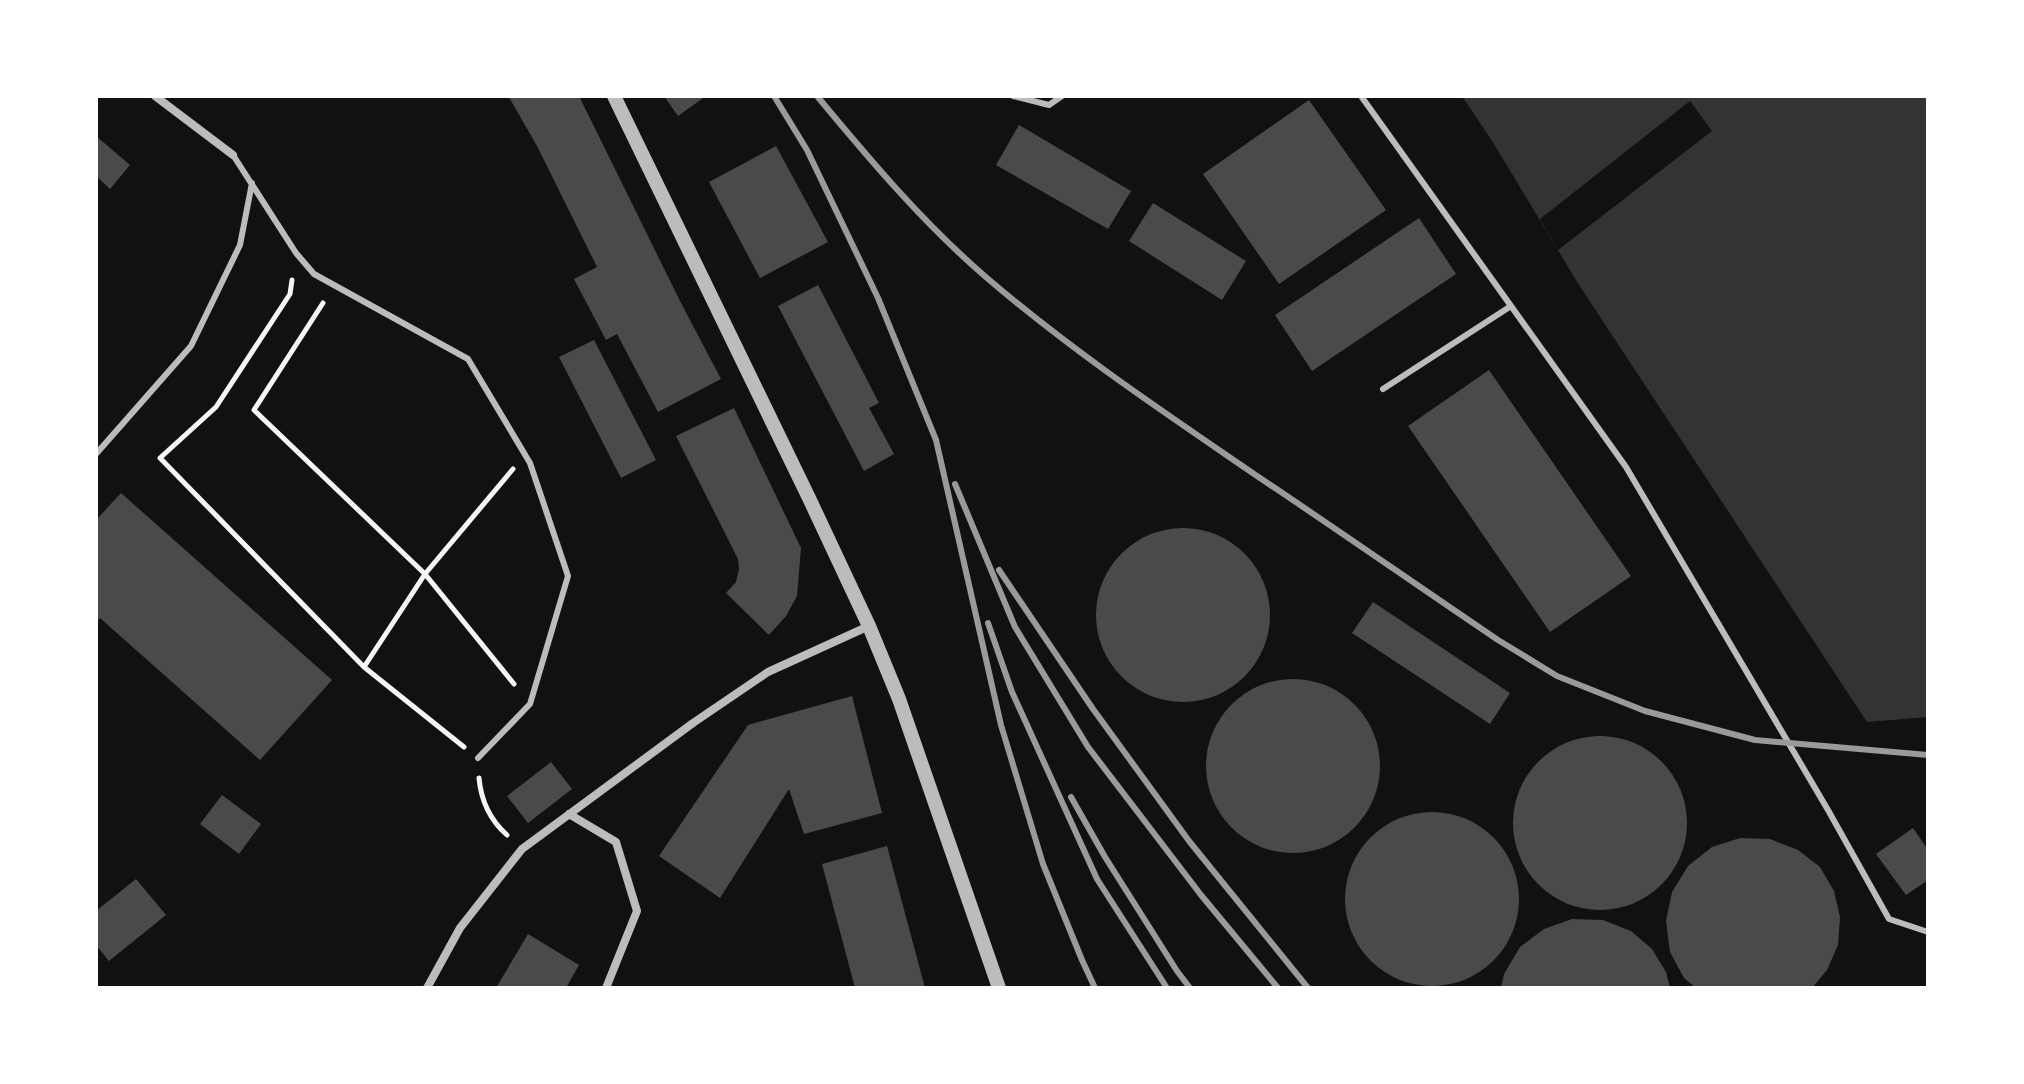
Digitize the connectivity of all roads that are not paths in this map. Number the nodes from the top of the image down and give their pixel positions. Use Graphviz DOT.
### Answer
graph roads {
  1 [pos="155,96"];
  2 [pos="614,96"];
  3 [pos="1013,96"];
  4 [pos="1062,96"];
  5 [pos="1361,96"];
  6 [pos="233,155"];
  7 [pos="252,183"];
  8 [pos="1511,306"];
  9 [pos="1383,389"];
  10 [pos="96,454"];
  11 [pos="869,626"];
  12 [pos="478,758"];
  13 [pos="569,814"];
  14 [pos="1928,932"];
  15 [pos="427,988"];
  16 [pos="606,988"];
  17 [pos="999,988"];
  1 -- 6 [label="street"];
  2 -- 11 [label="street"];
  3 -- 4 [label="lane"];
  5 -- 8 [label="lane"];
  6 -- 7 [label="lane"];
  7 -- 10 [label="lane"];
  7 -- 12 [label="lane"];
  8 -- 9 [label="lane"];
  8 -- 14 [label="lane"];
  11 -- 13 [label="street"];
  11 -- 17 [label="street"];
  13 -- 15 [label="street"];
  13 -- 16 [label="street"];
}
